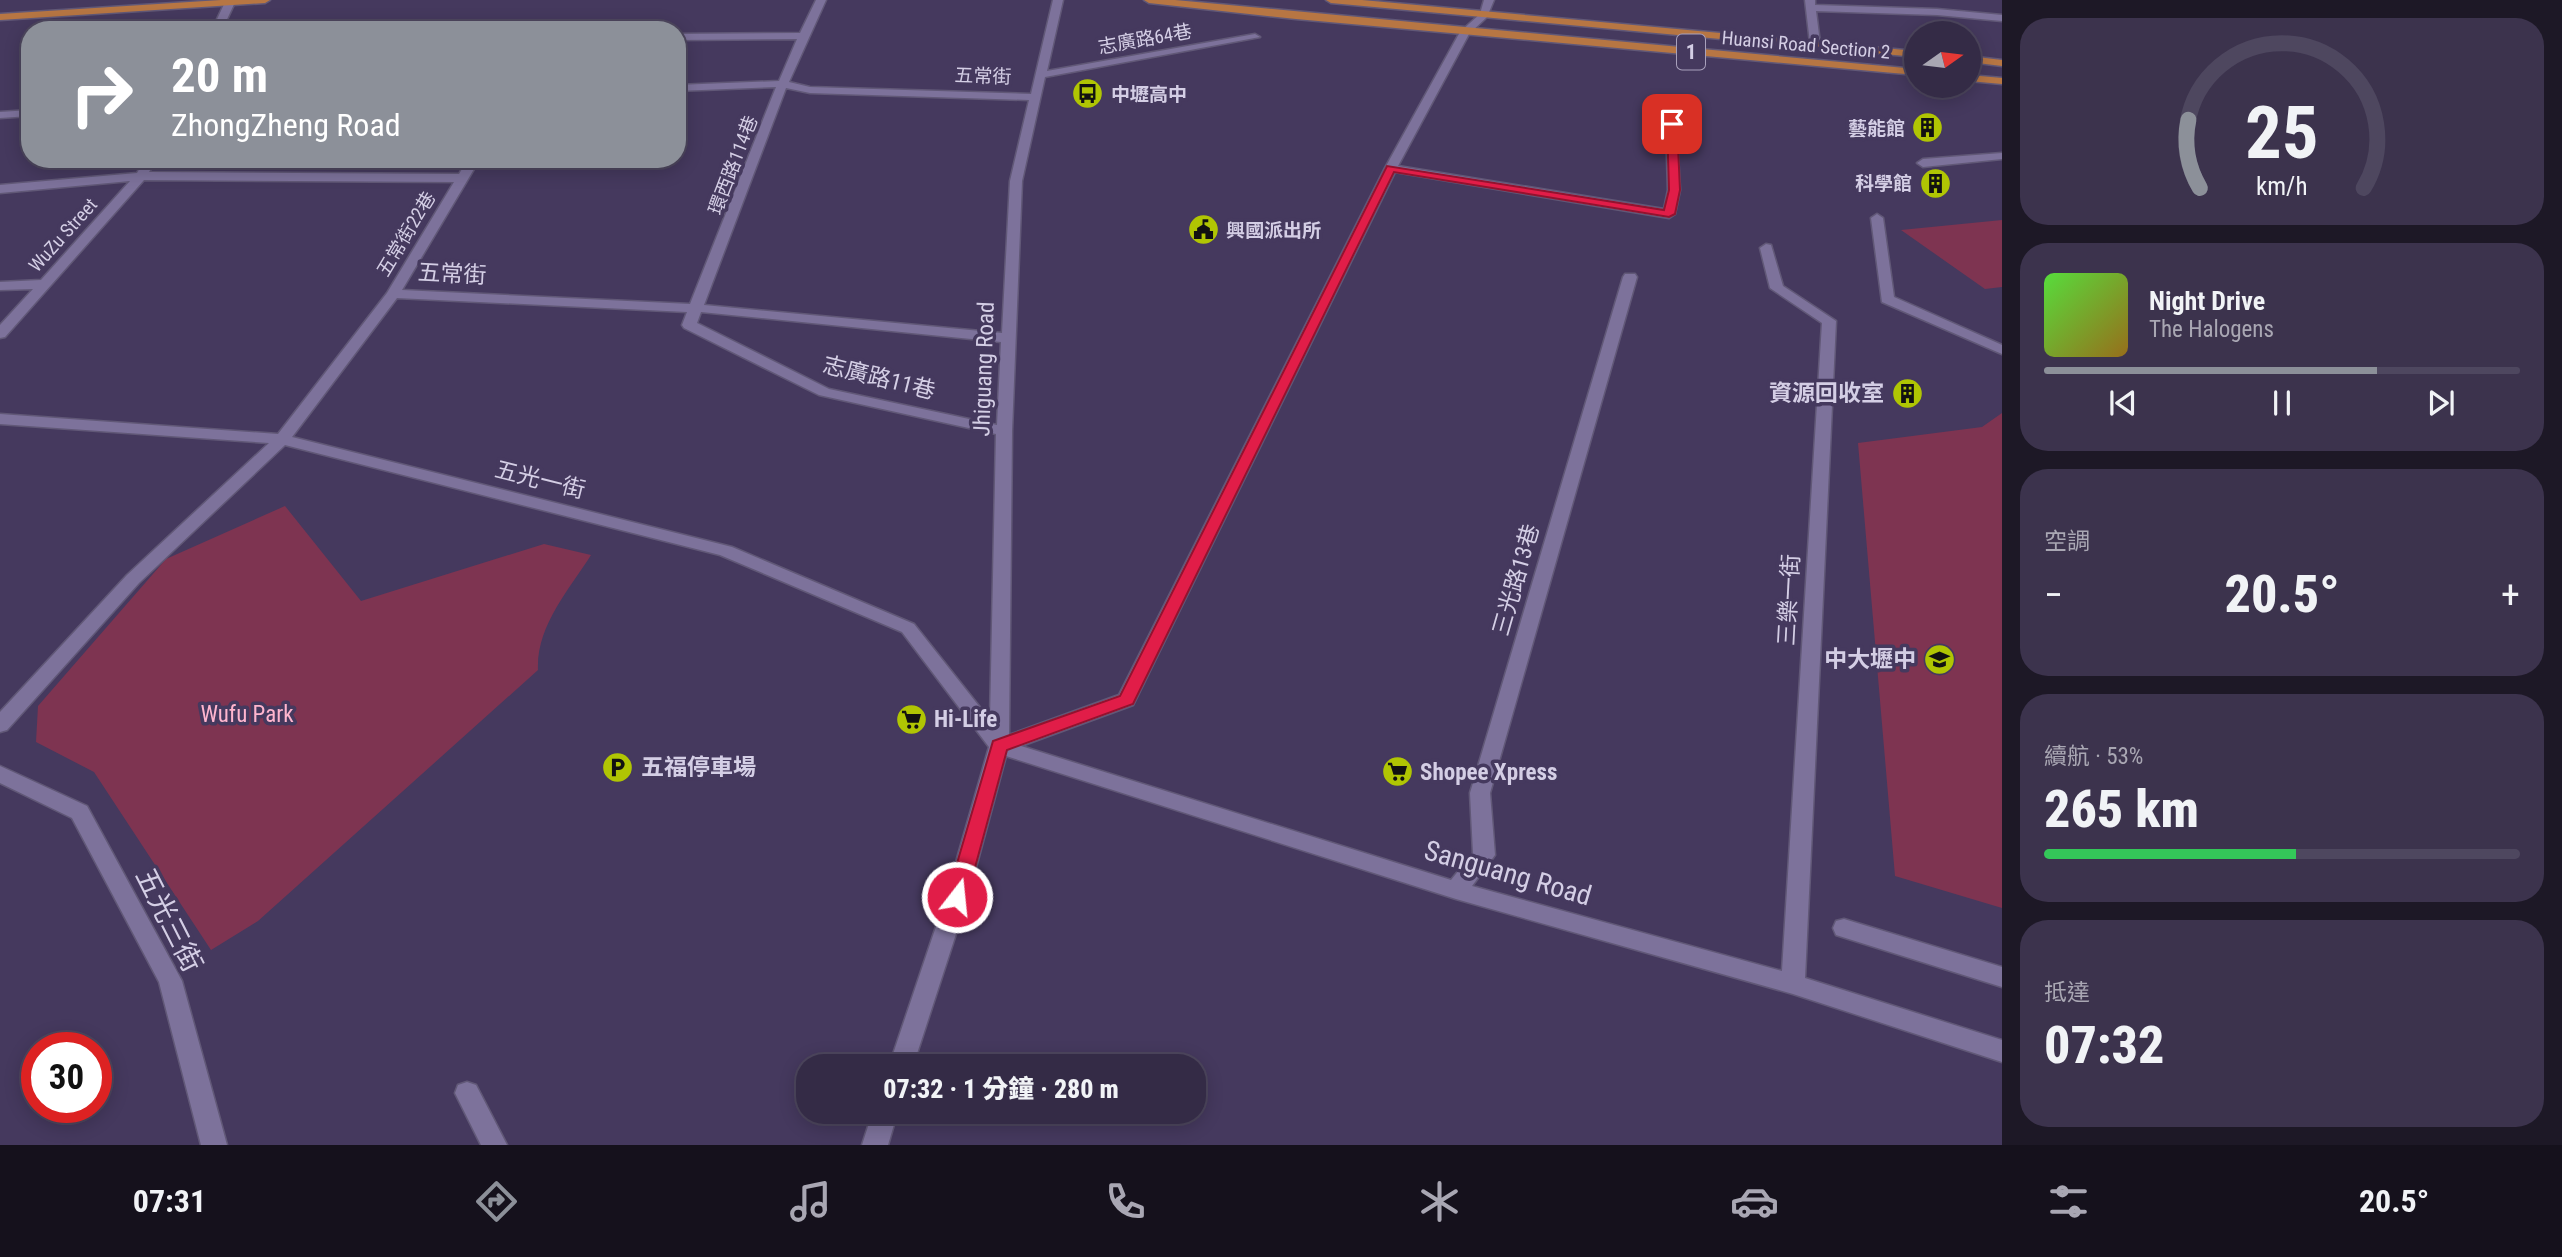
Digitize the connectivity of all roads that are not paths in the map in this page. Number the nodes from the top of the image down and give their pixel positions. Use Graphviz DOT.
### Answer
graph roads {
  1 [pos="265,0"];
  2 [pos="821,0"];
  3 [pos="1058,0"];
  4 [pos="1149,0"];
  5 [pos="1331,0"];
  6 [pos="231,1"];
  7 [pos="1811,4"];
  8 [pos="1487,7"];
  9 [pos="0,17"];
  10 [pos="2002,18"];
  11 [pos="221,21"];
  12 [pos="1465,32"];
  13 [pos="803,36"];
  14 [pos="686,37"];
  15 [pos="1255,37"];
  16 [pos="1815,43"];
  17 [pos="1904,53"];
  18 [pos="1981,60"];
  19 [pos="2002,63"];
  20 [pos="1904,71"];
  21 [pos="1041,75"];
  22 [pos="1981,79"];
  23 [pos="2002,81"];
  24 [pos="782,84"];
  25 [pos="686,88"];
  26 [pos="1036,97"];
  27 [pos="21,114"];
  28 [pos="0,115"];
  29 [pos="1672,124"];
  30 [pos="2002,156"];
  31 [pos="1923,163"];
  32 [pos="146,168"];
  33 [pos="468,168"];
  34 [pos="1391,168"];
  35 [pos="141,176"];
  36 [pos="462,178"];
  37 [pos="0,189"];
  38 [pos="1877,218"];
  39 [pos="1766,248"];
  40 [pos="1630,277"];
  41 [pos="46,284"];
  42 [pos="0,286"];
  43 [pos="393,294"];
  44 [pos="697,308"];
  45 [pos="0,334"];
  46 [pos="1008,338"];
  47 [pos="2002,349"];
  48 [pos="0,419"];
  49 [pos="1004,431"];
  50 [pos="282,439"];
  51 [pos="0,725"];
  52 [pos="999,746"];
  53 [pos="0,774"];
  54 [pos="1456,890"];
  55 [pos="1844,928"];
  56 [pos="2002,977"];
  57 [pos="1793,984"];
  58 [pos="2002,1051"];
  59 [pos="905,1054"];
  60 [pos="467,1093"];
  61 [pos="882,1124"];
  62 [pos="214,1145"];
  63 [pos="494,1145"];
  64 [pos="875,1145"];
  1 -- 6 [label="main road"];
  2 -- 13 [label="street, 環西路114巷"];
  3 -- 21 [label="street, Jhiguang Road"];
  4 -- 12 [label="main road, Huansi Road Section 2 / 1"];
  5 -- 8 [label="main road, Huansi Road Section 2 / 1"];
  6 -- 9 [label="main road"];
  6 -- 11 [label="street"];
  7 -- 10 [label="street"];
  7 -- 16 [label="street"];
  8 -- 12 [label="street"];
  8 -- 16 [label="main road, Huansi Road Section 2 / 1"];
  12 -- 20 [label="main road, Huansi Road Section 2 / 1"];
  12 -- 34 [label="street"];
  13 -- 14 [label="street"];
  13 -- 24 [label="street, 環西路114巷"];
  15 -- 21 [label="street, 志廣路64巷"];
  16 -- 17 [label="main road, Huansi Road Section 2 / 1"];
  18 -- 19 [label="main road"];
  21 -- 26 [label="street, Jhiguang Road"];
  22 -- 23 [label="main road"];
  24 -- 25 [label="street, 五常街"];
  24 -- 26 [label="street, 五常街"];
  24 -- 44 [label="street, 環西路114巷"];
  26 -- 46 [label="street, Jhiguang Road"];
  27 -- 28 [label="street"];
  29 -- 34 [label="street"];
  30 -- 31 [label="street"];
  32 -- 35 [label="street, WuZu Street"];
  33 -- 36 [label="street, 五常街22巷"];
  34 -- 52 [label="street"];
  35 -- 36 [label="street"];
  35 -- 37 [label="street"];
  35 -- 41 [label="street, WuZu Street"];
  36 -- 43 [label="street, 五常街22巷"];
  38 -- 47 [label="street"];
  39 -- 57 [label="street, 三樂一街"];
  40 -- 54 [label="street, 三光路13巷"];
  41 -- 42 [label="street"];
  41 -- 45 [label="street, WuZu Street"];
  43 -- 44 [label="street, 五常街"];
  43 -- 50 [label="street, 五常街"];
  44 -- 46 [label="street, 五常街"];
  44 -- 49 [label="street, 志廣路11巷"];
  46 -- 49 [label="street, Jhiguang Road"];
  48 -- 50 [label="street, 五光一街"];
  49 -- 52 [label="street, Jhiguang Road"];
  50 -- 51 [label="street, 五常街"];
  50 -- 52 [label="street, 五光一街"];
  52 -- 54 [label="street, Sanguang Road"];
  52 -- 59 [label="street, Jhiguang Road"];
  53 -- 62 [label="street, 五光三街"];
  54 -- 57 [label="street, Sanguang Road"];
  55 -- 56 [label="street"];
  57 -- 58 [label="street, Sanguang Road"];
  60 -- 63 [label="street"];
  61 -- 64 [label="street"];
}
